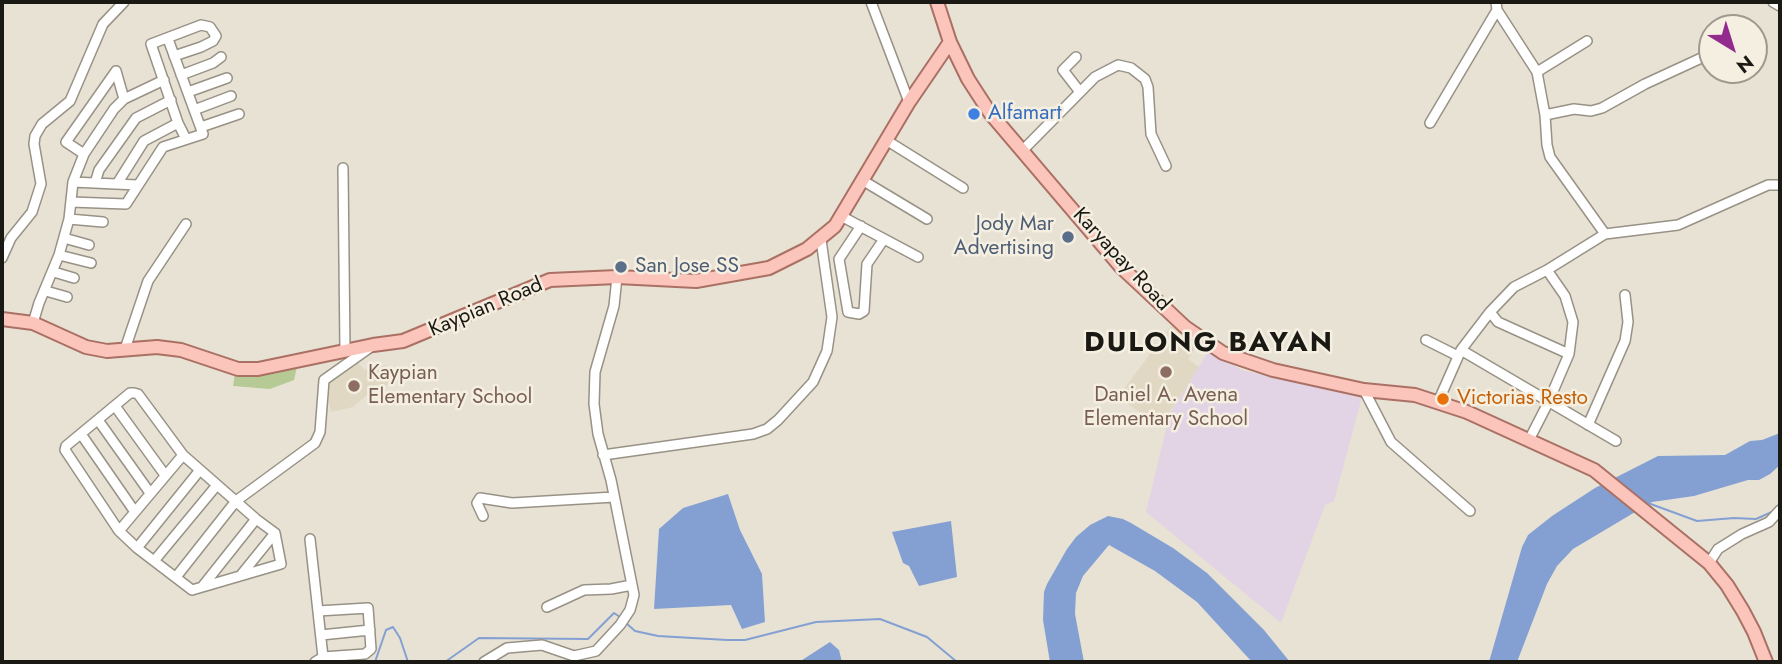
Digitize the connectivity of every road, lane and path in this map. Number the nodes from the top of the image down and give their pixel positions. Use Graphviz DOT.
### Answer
graph roads {
  1 [pos="124,2"];
  2 [pos="871,2"];
  3 [pos="937,2"];
  4 [pos="1773,2"];
  5 [pos="1497,6"];
  6 [pos="1780,6"];
  7 [pos="168,39"];
  8 [pos="1587,41"];
  9 [pos="950,42"];
  10 [pos="174,56"];
  11 [pos="221,57"];
  12 [pos="1076,57"];
  13 [pos="1698,60"];
  14 [pos="1537,72"];
  15 [pos="181,75"];
  16 [pos="227,78"];
  17 [pos="164,80"];
  18 [pos="188,92"];
  19 [pos="1080,92"];
  20 [pos="232,96"];
  21 [pos="124,99"];
  22 [pos="171,100"];
  23 [pos="909,102"];
  24 [pos="194,110"];
  25 [pos="239,114"];
  26 [pos="1545,115"];
  27 [pos="178,123"];
  28 [pos="1430,123"];
  29 [pos="201,127"];
  30 [pos="186,139"];
  31 [pos="886,140"];
  32 [pos="1023,150"];
  33 [pos="83,154"];
  34 [pos="1166,166"];
  35 [pos="342,168"];
  36 [pos="862,180"];
  37 [pos="73,183"];
  38 [pos="95,183"];
  39 [pos="117,184"];
  40 [pos="137,185"];
  41 [pos="1780,185"];
  42 [pos="963,188"];
  43 [pos="71,202"];
  44 [pos="841,216"];
  45 [pos="69,219"];
  46 [pos="927,219"];
  47 [pos="103,222"];
  48 [pos="186,224"];
  49 [pos="861,226"];
  50 [pos="1605,234"];
  51 [pos="64,238"];
  52 [pos="884,239"];
  53 [pos="821,240"];
  54 [pos="89,245"];
  55 [pos="59,255"];
  56 [pos="918,257"];
  57 [pos="2,258"];
  58 [pos="91,263"];
  59 [pos="1547,270"];
  60 [pos="54,272"];
  61 [pos="617,277"];
  62 [pos="74,278"];
  63 [pos="46,291"];
  64 [pos="1625,295"];
  65 [pos="67,297"];
  66 [pos="1490,312"];
  67 [pos="2,319"];
  68 [pos="33,323"];
  69 [pos="1426,340"];
  70 [pos="373,345"];
  71 [pos="125,349"];
  72 [pos="345,351"];
  73 [pos="1460,353"];
  74 [pos="1569,354"];
  75 [pos="1364,390"];
  76 [pos="1438,402"];
  77 [pos="1548,402"];
  78 [pos="115,406"];
  79 [pos="98,420"];
  80 [pos="1588,425"];
  81 [pos="80,434"];
  82 [pos="1529,440"];
  83 [pos="1616,441"];
  84 [pos="603,454"];
  85 [pos="183,455"];
  86 [pos="200,470"];
  87 [pos="165,475"];
  88 [pos="218,485"];
  89 [pos="150,493"];
  90 [pos="614,497"];
  91 [pos="236,500"];
  92 [pos="1780,510"];
  93 [pos="1470,511"];
  94 [pos="135,512"];
  95 [pos="483,516"];
  96 [pos="256,519"];
  97 [pos="119,531"];
  98 [pos="275,533"];
  99 [pos="310,539"];
  100 [pos="137,548"];
  101 [pos="155,561"];
  102 [pos="1709,563"];
  103 [pos="176,577"];
  104 [pos="240,577"];
  105 [pos="632,586"];
  106 [pos="201,588"];
  107 [pos="547,607"];
  108 [pos="318,611"];
  109 [pos="370,630"];
  110 [pos="321,635"];
  111 [pos="319,660"];
  112 [pos="484,662"];
  113 [pos="1766,662"];
  1 -- 57 [label="street"];
  2 -- 23 [label="street"];
  3 -- 9 [label="main road, Karyapay Road"];
  4 -- 6 [label="street"];
  5 -- 14 [label="street"];
  5 -- 28 [label="street"];
  7 -- 10 [label="street"];
  7 -- 10 [label="street"];
  7 -- 17 [label="street"];
  8 -- 14 [label="street"];
  9 -- 23 [label="main road, Kaypian Road"];
  9 -- 32 [label="main road, Karyapay Road"];
  10 -- 15 [label="street"];
  11 -- 15 [label="street"];
  12 -- 19 [label="street"];
  13 -- 26 [label="street"];
  14 -- 26 [label="street"];
  15 -- 18 [label="street"];
  16 -- 18 [label="street"];
  17 -- 21 [label="street"];
  17 -- 22 [label="street"];
  18 -- 24 [label="street"];
  19 -- 32 [label="street"];
  19 -- 34 [label="street"];
  20 -- 24 [label="street"];
  21 -- 33 [label="street"];
  21 -- 33 [label="street"];
  22 -- 27 [label="street"];
  22 -- 38 [label="street"];
  23 -- 31 [label="main road, Kaypian Road"];
  24 -- 29 [label="street"];
  25 -- 29 [label="street"];
  26 -- 50 [label="street"];
  27 -- 30 [label="street"];
  27 -- 39 [label="street"];
  29 -- 30 [label="street"];
  30 -- 40 [label="street"];
  31 -- 36 [label="main road, Kaypian Road"];
  31 -- 42 [label="street"];
  32 -- 75 [label="main road, Karyapay Road"];
  33 -- 37 [label="street"];
  35 -- 72 [label="street"];
  36 -- 44 [label="main road, Kaypian Road"];
  36 -- 46 [label="street"];
  37 -- 38 [label="street"];
  37 -- 43 [label="street"];
  38 -- 39 [label="street"];
  39 -- 40 [label="street"];
  40 -- 43 [label="street"];
  41 -- 50 [label="street"];
  43 -- 45 [label="street"];
  44 -- 49 [label="street"];
  44 -- 53 [label="main road, Kaypian Road"];
  45 -- 47 [label="street"];
  45 -- 51 [label="street"];
  48 -- 71 [label="street"];
  49 -- 52 [label="street"];
  49 -- 52 [label="street"];
  50 -- 59 [label="street"];
  51 -- 54 [label="street"];
  51 -- 55 [label="street"];
  52 -- 56 [label="street"];
  53 -- 61 [label="main road, Kaypian Road"];
  53 -- 84 [label="street"];
  55 -- 58 [label="street"];
  55 -- 60 [label="street"];
  59 -- 66 [label="street"];
  59 -- 74 [label="street"];
  60 -- 62 [label="street"];
  60 -- 63 [label="street"];
  61 -- 70 [label="main road, Kaypian Road"];
  61 -- 84 [label="street"];
  63 -- 65 [label="street"];
  63 -- 68 [label="street"];
  64 -- 80 [label="street"];
  66 -- 73 [label="street"];
  66 -- 74 [label="street"];
  67 -- 68 [label="main road, Kaypian Road"];
  68 -- 71 [label="main road, Kaypian Road"];
  69 -- 73 [label="street"];
  70 -- 72 [label="main road, Kaypian Road"];
  70 -- 91 [label="street"];
  71 -- 72 [label="main road, Kaypian Road"];
  73 -- 76 [label="street"];
  73 -- 77 [label="street"];
  74 -- 77 [label="street"];
  75 -- 76 [label="main road, Karyapay Road"];
  75 -- 93 [label="street"];
  76 -- 82 [label="main road, Karyapay Road"];
  77 -- 80 [label="street"];
  77 -- 82 [label="street"];
  78 -- 79 [label="street"];
  78 -- 85 [label="street"];
  78 -- 87 [label="street"];
  79 -- 81 [label="street"];
  79 -- 89 [label="street"];
  80 -- 83 [label="street"];
  81 -- 94 [label="street"];
  81 -- 97 [label="street"];
  82 -- 102 [label="main road, Karyapay Road"];
  84 -- 90 [label="street"];
  85 -- 86 [label="street"];
  85 -- 87 [label="street"];
  86 -- 88 [label="street"];
  86 -- 100 [label="street"];
  87 -- 89 [label="street"];
  88 -- 91 [label="street"];
  88 -- 101 [label="street"];
  89 -- 94 [label="street"];
  90 -- 95 [label="street"];
  90 -- 105 [label="street"];
  91 -- 96 [label="street"];
  91 -- 103 [label="street"];
  92 -- 102 [label="street"];
  94 -- 97 [label="street"];
  96 -- 98 [label="street"];
  96 -- 106 [label="street"];
  97 -- 100 [label="street"];
  98 -- 104 [label="street"];
  98 -- 104 [label="street"];
  99 -- 108 [label="street"];
  100 -- 101 [label="street"];
  101 -- 103 [label="street"];
  102 -- 113 [label="main road, Karyapay Road"];
  103 -- 106 [label="street"];
  104 -- 106 [label="street"];
  105 -- 107 [label="street"];
  105 -- 112 [label="street"];
  108 -- 109 [label="street"];
  108 -- 110 [label="street"];
  109 -- 110 [label="street"];
  109 -- 111 [label="street"];
  110 -- 111 [label="street"];
}
